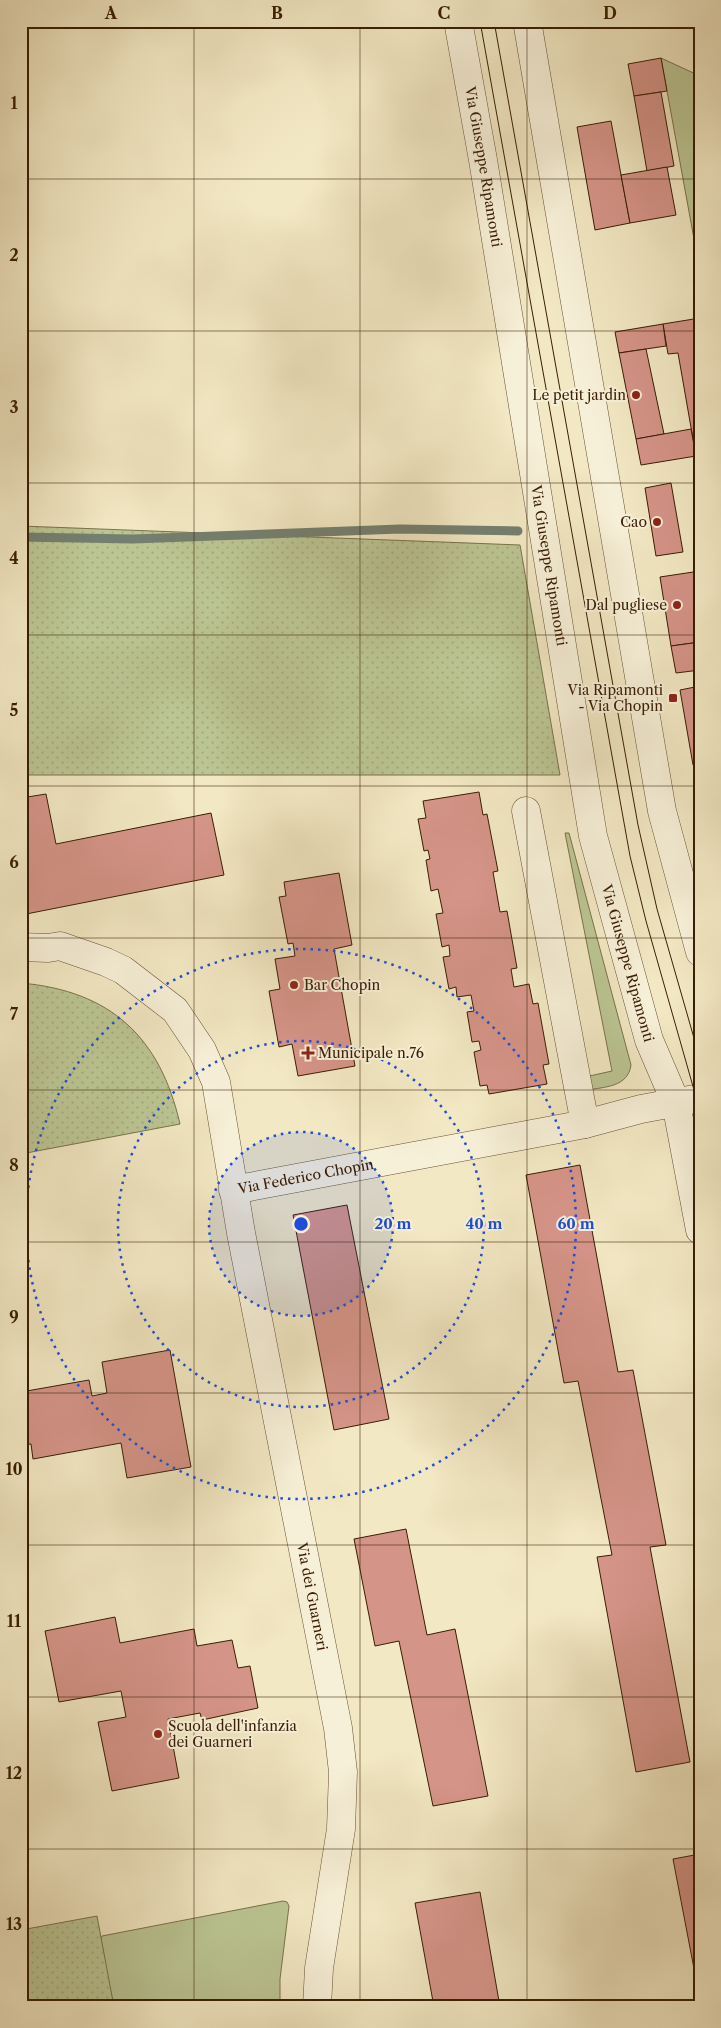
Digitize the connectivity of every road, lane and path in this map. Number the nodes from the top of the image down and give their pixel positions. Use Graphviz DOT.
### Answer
graph roads {
  1 [pos="458,21"];
  2 [pos="527,21"];
  3 [pos="526,810"];
  4 [pos="21,948"];
  5 [pos="700,952"];
  6 [pos="688,1100"];
  7 [pos="585,1124"];
  8 [pos="233,1190"];
  9 [pos="700,1230"];
  10 [pos="317,2007"];
  1 -- 6 [label="street, Via Giuseppe Ripamonti"];
  2 -- 5 [label="street"];
  3 -- 7 [label="street"];
  4 -- 8 [label="street, Via Federico Chopin"];
  6 -- 7 [label="street, Via Federico Chopin"];
  6 -- 9 [label="street, Via Giuseppe Ripamonti"];
  7 -- 8 [label="street, Via Federico Chopin"];
  8 -- 10 [label="street, Via dei Guarneri"];
}
